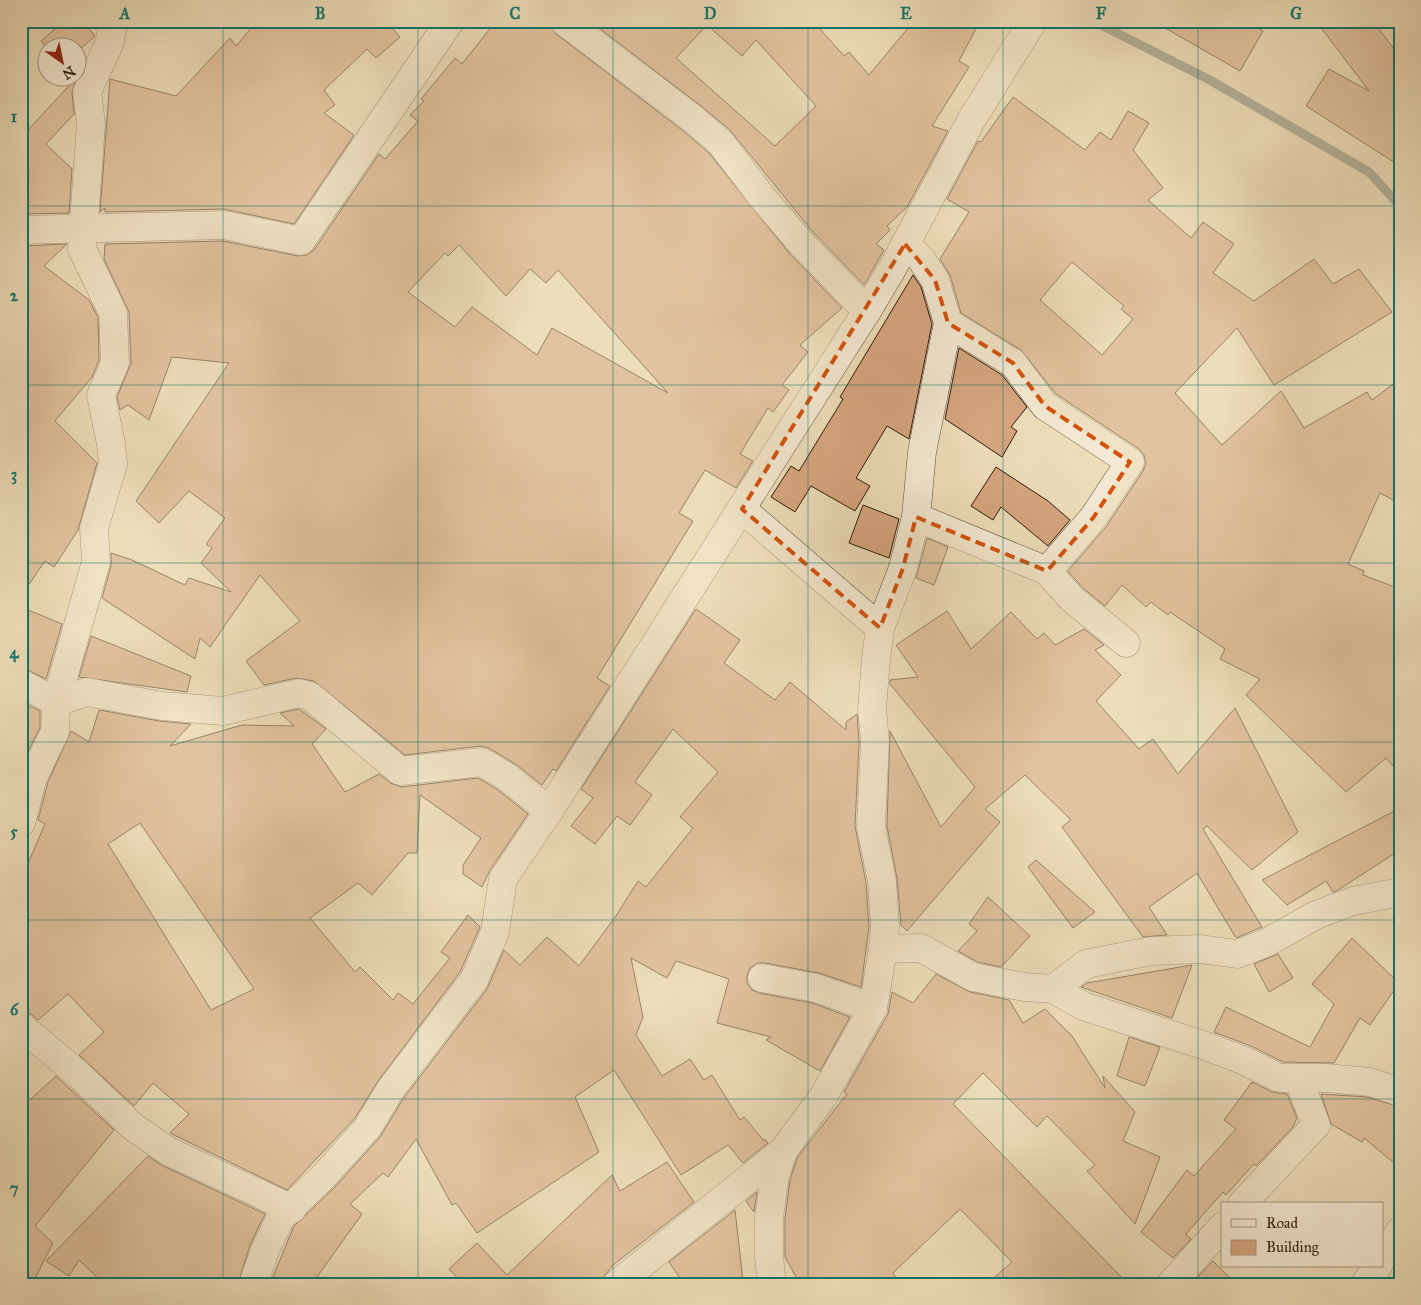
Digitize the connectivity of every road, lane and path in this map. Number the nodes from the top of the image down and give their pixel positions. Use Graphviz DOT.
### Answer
graph roads {
  1 [pos="114,21"];
  2 [pos="450,21"];
  3 [pos="564,21"];
  4 [pos="1034,21"];
  5 [pos="21,230"];
  6 [pos="905,244"];
  7 [pos="867,310"];
  8 [pos="948,323"];
  9 [pos="742,509"];
  10 [pos="916,518"];
  11 [pos="1047,571"];
  12 [pos="880,628"];
  13 [pos="1126,643"];
  14 [pos="21,683"];
  15 [pos="56,702"];
  16 [pos="549,811"];
  17 [pos="21,823"];
  18 [pos="1400,892"];
  19 [pos="883,949"];
  20 [pos="762,978"];
  21 [pos="1053,989"];
  22 [pos="873,1008"];
  23 [pos="21,1026"];
  24 [pos="1298,1078"];
  25 [pos="1400,1092"];
  26 [pos="783,1151"];
  27 [pos="1244,1202"];
  28 [pos="292,1209"];
  29 [pos="1221,1228"];
  30 [pos="1400,1231"];
  31 [pos="1384,1256"];
  32 [pos="1377,1268"];
  33 [pos="1172,1283"];
  34 [pos="254,1284"];
  35 [pos="617,1284"];
  36 [pos="772,1284"];
  37 [pos="1365,1284"];
  1 -- 15 [label="street"];
  2 -- 5 [label="street"];
  3 -- 7 [label="street"];
  4 -- 6 [label="street"];
  6 -- 7 [label="street"];
  6 -- 8 [label="street"];
  7 -- 9 [label="street"];
  8 -- 10 [label="street"];
  8 -- 11 [label="street"];
  9 -- 12 [label="street"];
  9 -- 16 [label="street"];
  10 -- 11 [label="street"];
  10 -- 12 [label="street"];
  11 -- 13 [label="street"];
  12 -- 19 [label="street"];
  14 -- 15 [label="street"];
  15 -- 16 [label="street"];
  15 -- 17 [label="street"];
  16 -- 28 [label="street"];
  18 -- 21 [label="street"];
  19 -- 21 [label="street"];
  19 -- 22 [label="street"];
  20 -- 22 [label="street"];
  21 -- 24 [label="street"];
  22 -- 26 [label="street"];
  23 -- 28 [label="street"];
  24 -- 25 [label="street"];
  24 -- 27 [label="street"];
  26 -- 35 [label="street"];
  26 -- 36 [label="street"];
  28 -- 34 [label="street"];
  29 -- 33 [label="street"];
  30 -- 31 [label="street"];
  32 -- 37 [label="street"];
}
